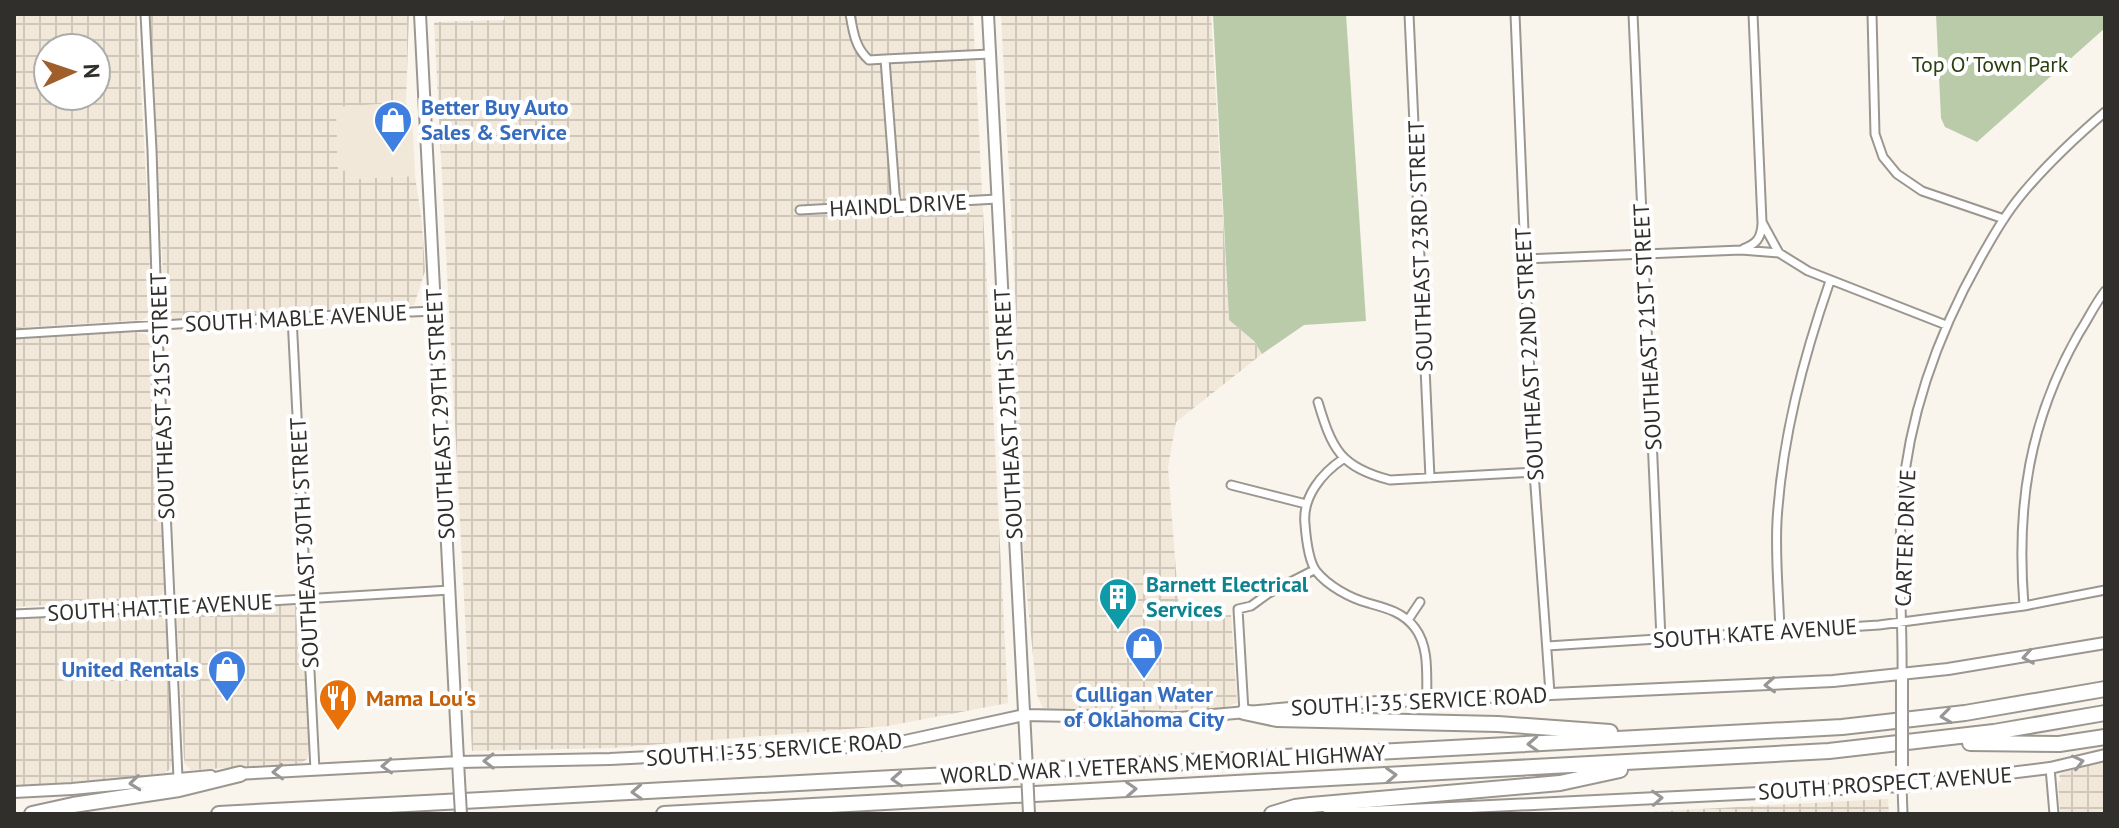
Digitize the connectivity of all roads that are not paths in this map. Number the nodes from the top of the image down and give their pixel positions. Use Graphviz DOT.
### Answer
graph roads {
  1 [pos="145,14"];
  2 [pos="420,14"];
  3 [pos="850,14"];
  4 [pos="988,14"];
  5 [pos="1409,14"];
  6 [pos="1515,14"];
  7 [pos="1633,14"];
  8 [pos="1753,14"];
  9 [pos="1872,14"];
  10 [pos="990,54"];
  11 [pos="885,59"];
  12 [pos="2105,112"];
  13 [pos="997,199"];
  14 [pos="896,206"];
  15 [pos="800,210"];
  16 [pos="2004,219"];
  17 [pos="1762,222"];
  18 [pos="1741,250"];
  19 [pos="1643,253"];
  20 [pos="1779,253"];
  21 [pos="1525,259"];
  22 [pos="1830,281"];
  23 [pos="2105,291"];
  24 [pos="435,311"];
  25 [pos="292,317"];
  26 [pos="158,325"];
  27 [pos="1946,325"];
  28 [pos="14,334"];
  29 [pos="1318,402"];
  30 [pos="1343,459"];
  31 [pos="1534,472"];
  32 [pos="1430,478"];
  33 [pos="1231,485"];
  34 [pos="1306,504"];
  35 [pos="1314,570"];
  36 [pos="450,590"];
  37 [pos="2105,590"];
  38 [pos="308,599"];
  39 [pos="1420,602"];
  40 [pos="2024,606"];
  41 [pos="171,607"];
  42 [pos="14,614"];
  43 [pos="1408,620"];
  44 [pos="1903,623"];
  45 [pos="1780,632"];
  46 [pos="1661,639"];
  47 [pos="2105,643"];
  48 [pos="1547,646"];
  49 [pos="1902,675"];
  50 [pos="2105,686"];
  51 [pos="1550,693"];
  52 [pos="1427,700"];
  53 [pos="1244,712"];
  54 [pos="2105,713"];
  55 [pos="1024,715"];
  56 [pos="1667,737"];
  57 [pos="2105,737"];
  58 [pos="1921,742"];
  59 [pos="2105,755"];
  60 [pos="1665,761"];
  61 [pos="459,762"];
  62 [pos="2050,768"];
  63 [pos="315,770"];
  64 [pos="240,774"];
  65 [pos="178,778"];
  66 [pos="1902,786"];
  67 [pos="14,792"];
  68 [pos="1556,809"];
  69 [pos="32,814"];
  70 [pos="219,814"];
  71 [pos="461,814"];
  72 [pos="664,814"];
  73 [pos="1029,814"];
  74 [pos="1272,814"];
  75 [pos="1328,814"];
  76 [pos="1334,814"];
  77 [pos="1903,814"];
  78 [pos="2054,814"];
  1 -- 26 [label="street, SOUTHEAST 31ST STREET"];
  2 -- 24 [label="main road, SOUTHEAST 29TH STREET"];
  3 -- 11 [label="street"];
  4 -- 10 [label="main road, SOUTHEAST 25TH STREET"];
  5 -- 32 [label="street, SOUTHEAST 23RD STREET"];
  6 -- 21 [label="street, SOUTHEAST 22ND STREET"];
  7 -- 19 [label="street, SOUTHEAST 21ST STREET"];
  8 -- 17 [label="street"];
  9 -- 16 [label="street"];
  10 -- 11 [label="street"];
  10 -- 13 [label="main road, SOUTHEAST 25TH STREET"];
  11 -- 14 [label="street"];
  12 -- 16 [label="street, CARTER DRIVE"];
  13 -- 14 [label="street, HAINDL DRIVE"];
  13 -- 55 [label="main road, SOUTHEAST 25TH STREET"];
  14 -- 15 [label="street, HAINDL DRIVE"];
  16 -- 27 [label="street, CARTER DRIVE"];
  17 -- 18 [label="street"];
  17 -- 20 [label="street"];
  18 -- 19 [label="street"];
  18 -- 20 [label="street"];
  19 -- 21 [label="street"];
  19 -- 46 [label="street, SOUTHEAST 21ST STREET"];
  20 -- 22 [label="street"];
  21 -- 31 [label="street, SOUTHEAST 22ND STREET"];
  22 -- 27 [label="street"];
  22 -- 45 [label="street"];
  23 -- 40 [label="street"];
  24 -- 25 [label="street, SOUTH MABLE AVENUE"];
  24 -- 36 [label="main road, SOUTHEAST 29TH STREET"];
  25 -- 26 [label="street, SOUTH MABLE AVENUE"];
  25 -- 38 [label="street, SOUTHEAST 30TH STREET"];
  26 -- 28 [label="street, SOUTH MABLE AVENUE"];
  26 -- 41 [label="street, SOUTHEAST 31ST STREET"];
  27 -- 44 [label="street, CARTER DRIVE"];
  29 -- 30 [label="street"];
  30 -- 32 [label="street"];
  30 -- 34 [label="street"];
  31 -- 32 [label="street"];
  31 -- 48 [label="street, SOUTHEAST 22ND STREET"];
  33 -- 34 [label="street"];
  34 -- 35 [label="street"];
  35 -- 43 [label="street"];
  35 -- 53 [label="street"];
  36 -- 38 [label="street, SOUTH HATTIE AVENUE"];
  36 -- 61 [label="main road, SOUTHEAST 29TH STREET"];
  37 -- 40 [label="street, SOUTH KATE AVENUE"];
  38 -- 41 [label="street, SOUTH HATTIE AVENUE"];
  38 -- 63 [label="street, SOUTHEAST 30TH STREET"];
  39 -- 43 [label="street"];
  40 -- 44 [label="street, SOUTH KATE AVENUE"];
  41 -- 42 [label="street, SOUTH HATTIE AVENUE"];
  41 -- 65 [label="street, SOUTHEAST 31ST STREET"];
  43 -- 52 [label="street"];
  44 -- 45 [label="street, SOUTH KATE AVENUE"];
  44 -- 49 [label="street, CARTER DRIVE"];
  45 -- 46 [label="street, SOUTH KATE AVENUE"];
  46 -- 48 [label="street, SOUTH KATE AVENUE"];
  47 -- 49 [label="main road, SOUTH I-35 SERVICE ROAD, one-way"];
  48 -- 51 [label="street, SOUTHEAST 22ND STREET"];
  49 -- 51 [label="main road, SOUTH I-35 SERVICE ROAD, one-way"];
  49 -- 66 [label="main road, CARTER DRIVE, bridge"];
  50 -- 56 [label="highway, WORLD WAR I VETERANS MEMORIAL HIGHWAY, one-way"];
  51 -- 52 [label="main road, SOUTH I-35 SERVICE ROAD"];
  52 -- 53 [label="main road, SOUTH I-35 SERVICE ROAD"];
  53 -- 55 [label="main road, SOUTH I-35 SERVICE ROAD"];
  53 -- 56 [label="highway"];
  54 -- 58 [label="highway, WORLD WAR I VETERANS MEMORIAL HIGHWAY"];
  55 -- 61 [label="main road, SOUTH I-35 SERVICE ROAD, one-way"];
  55 -- 73 [label="main road, SOUTHEAST 25TH STREET, bridge"];
  56 -- 70 [label="highway, WORLD WAR I VETERANS MEMORIAL HIGHWAY, one-way"];
  57 -- 58 [label="highway"];
  58 -- 60 [label="highway, WORLD WAR I VETERANS MEMORIAL HIGHWAY"];
  62 -- 59 [label="main road, SOUTH PROSPECT AVENUE, one-way"];
  72 -- 60 [label="highway, WORLD WAR I VETERANS MEMORIAL HIGHWAY, one-way"];
  60 -- 74 [label="highway"];
  61 -- 63 [label="main road, SOUTH I-35 SERVICE ROAD, one-way"];
  61 -- 71 [label="main road, SOUTHEAST 29TH STREET, bridge"];
  62 -- 66 [label="main road, SOUTH PROSPECT AVENUE"];
  62 -- 78 [label="street"];
  63 -- 64 [label="main road, SOUTH I-35 SERVICE ROAD, one-way"];
  64 -- 65 [label="main road, SOUTH I-35 SERVICE ROAD"];
  64 -- 69 [label="highway"];
  65 -- 67 [label="main road, SOUTH I-35 SERVICE ROAD, one-way"];
  68 -- 66 [label="main road, SOUTH PROSPECT AVENUE, one-way"];
  66 -- 77 [label="street"];
  68 -- 76 [label="main road, SOUTH PROSPECT AVENUE"];
  75 -- 76 [label="main road, SOUTH PROSPECT AVENUE"];
}
